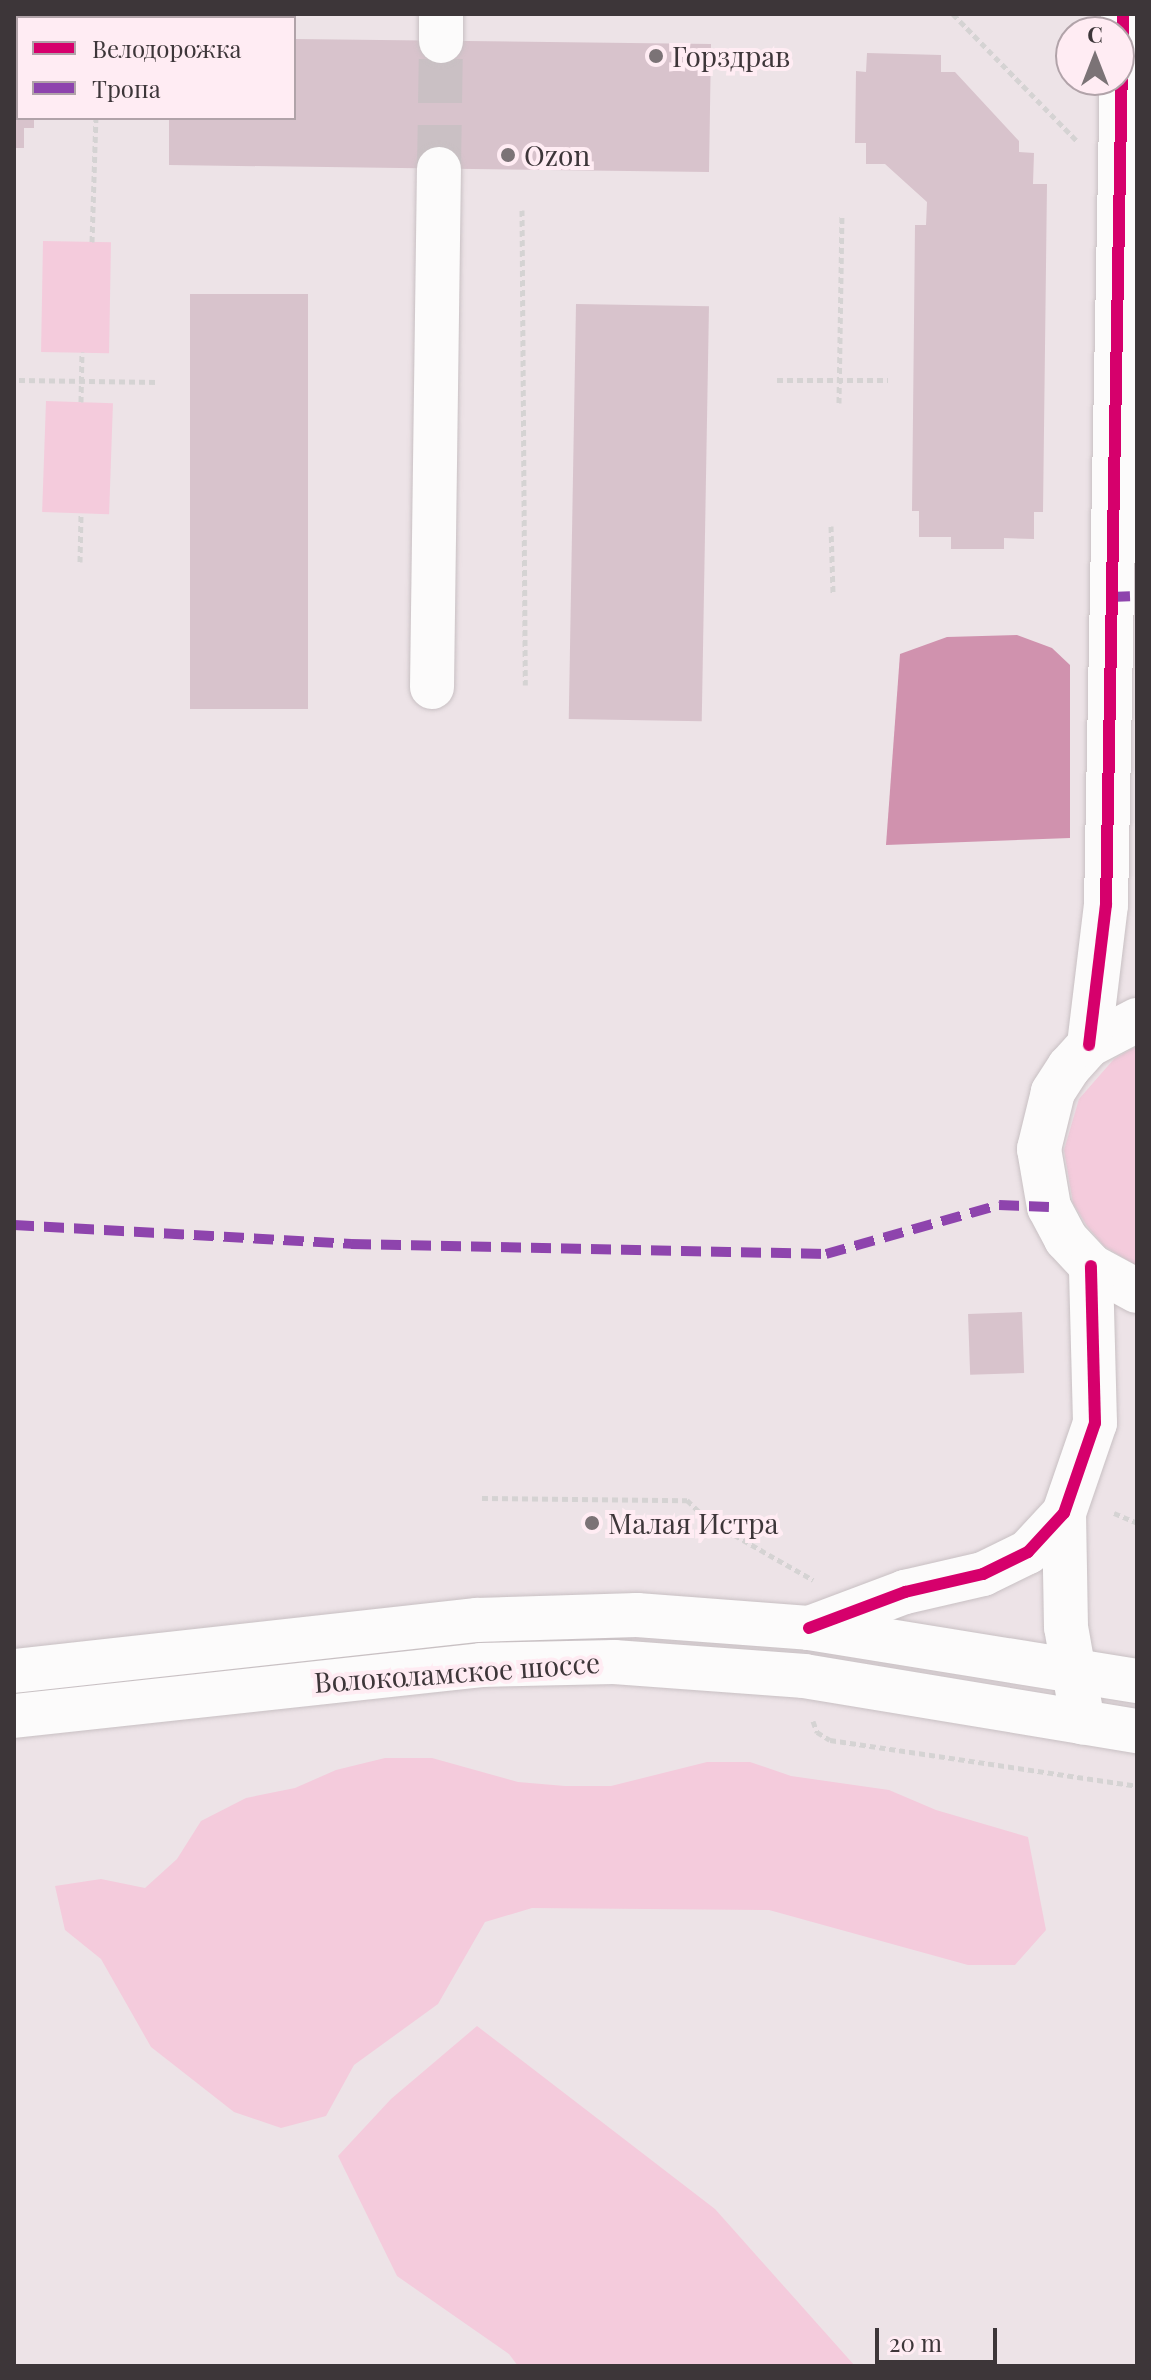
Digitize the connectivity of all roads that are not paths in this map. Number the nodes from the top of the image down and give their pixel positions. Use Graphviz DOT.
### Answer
graph roads {
  1 [pos="1123,14"];
  2 [pos="439,169"];
  3 [pos="432,687"];
  4 [pos="1137,1020"];
  5 [pos="1089,1045"];
  6 [pos="1091,1266"];
  7 [pos="1137,1291"];
  8 [pos="1064,1513"];
  9 [pos="809,1628"];
  10 [pos="1070,1670"];
  11 [pos="14,1671"];
  12 [pos="1136,1678"];
  13 [pos="14,1716"];
  14 [pos="1110,1726"];
  1 -- 5 [label="street"];
  2 -- 3 [label="street"];
  4 -- 5 [label="street"];
  5 -- 6 [label="street"];
  6 -- 7 [label="street"];
  6 -- 8 [label="street"];
  8 -- 9 [label="street"];
  8 -- 10 [label="street"];
  9 -- 10 [label="street, Волоколамское шоссе"];
  9 -- 11 [label="street, Волоколамское шоссе"];
  10 -- 12 [label="street, Волоколамское шоссе"];
  10 -- 14 [label="street"];
  12 -- 14 [label="street"];
  13 -- 14 [label="street, Волоколамское шоссе"];
}
